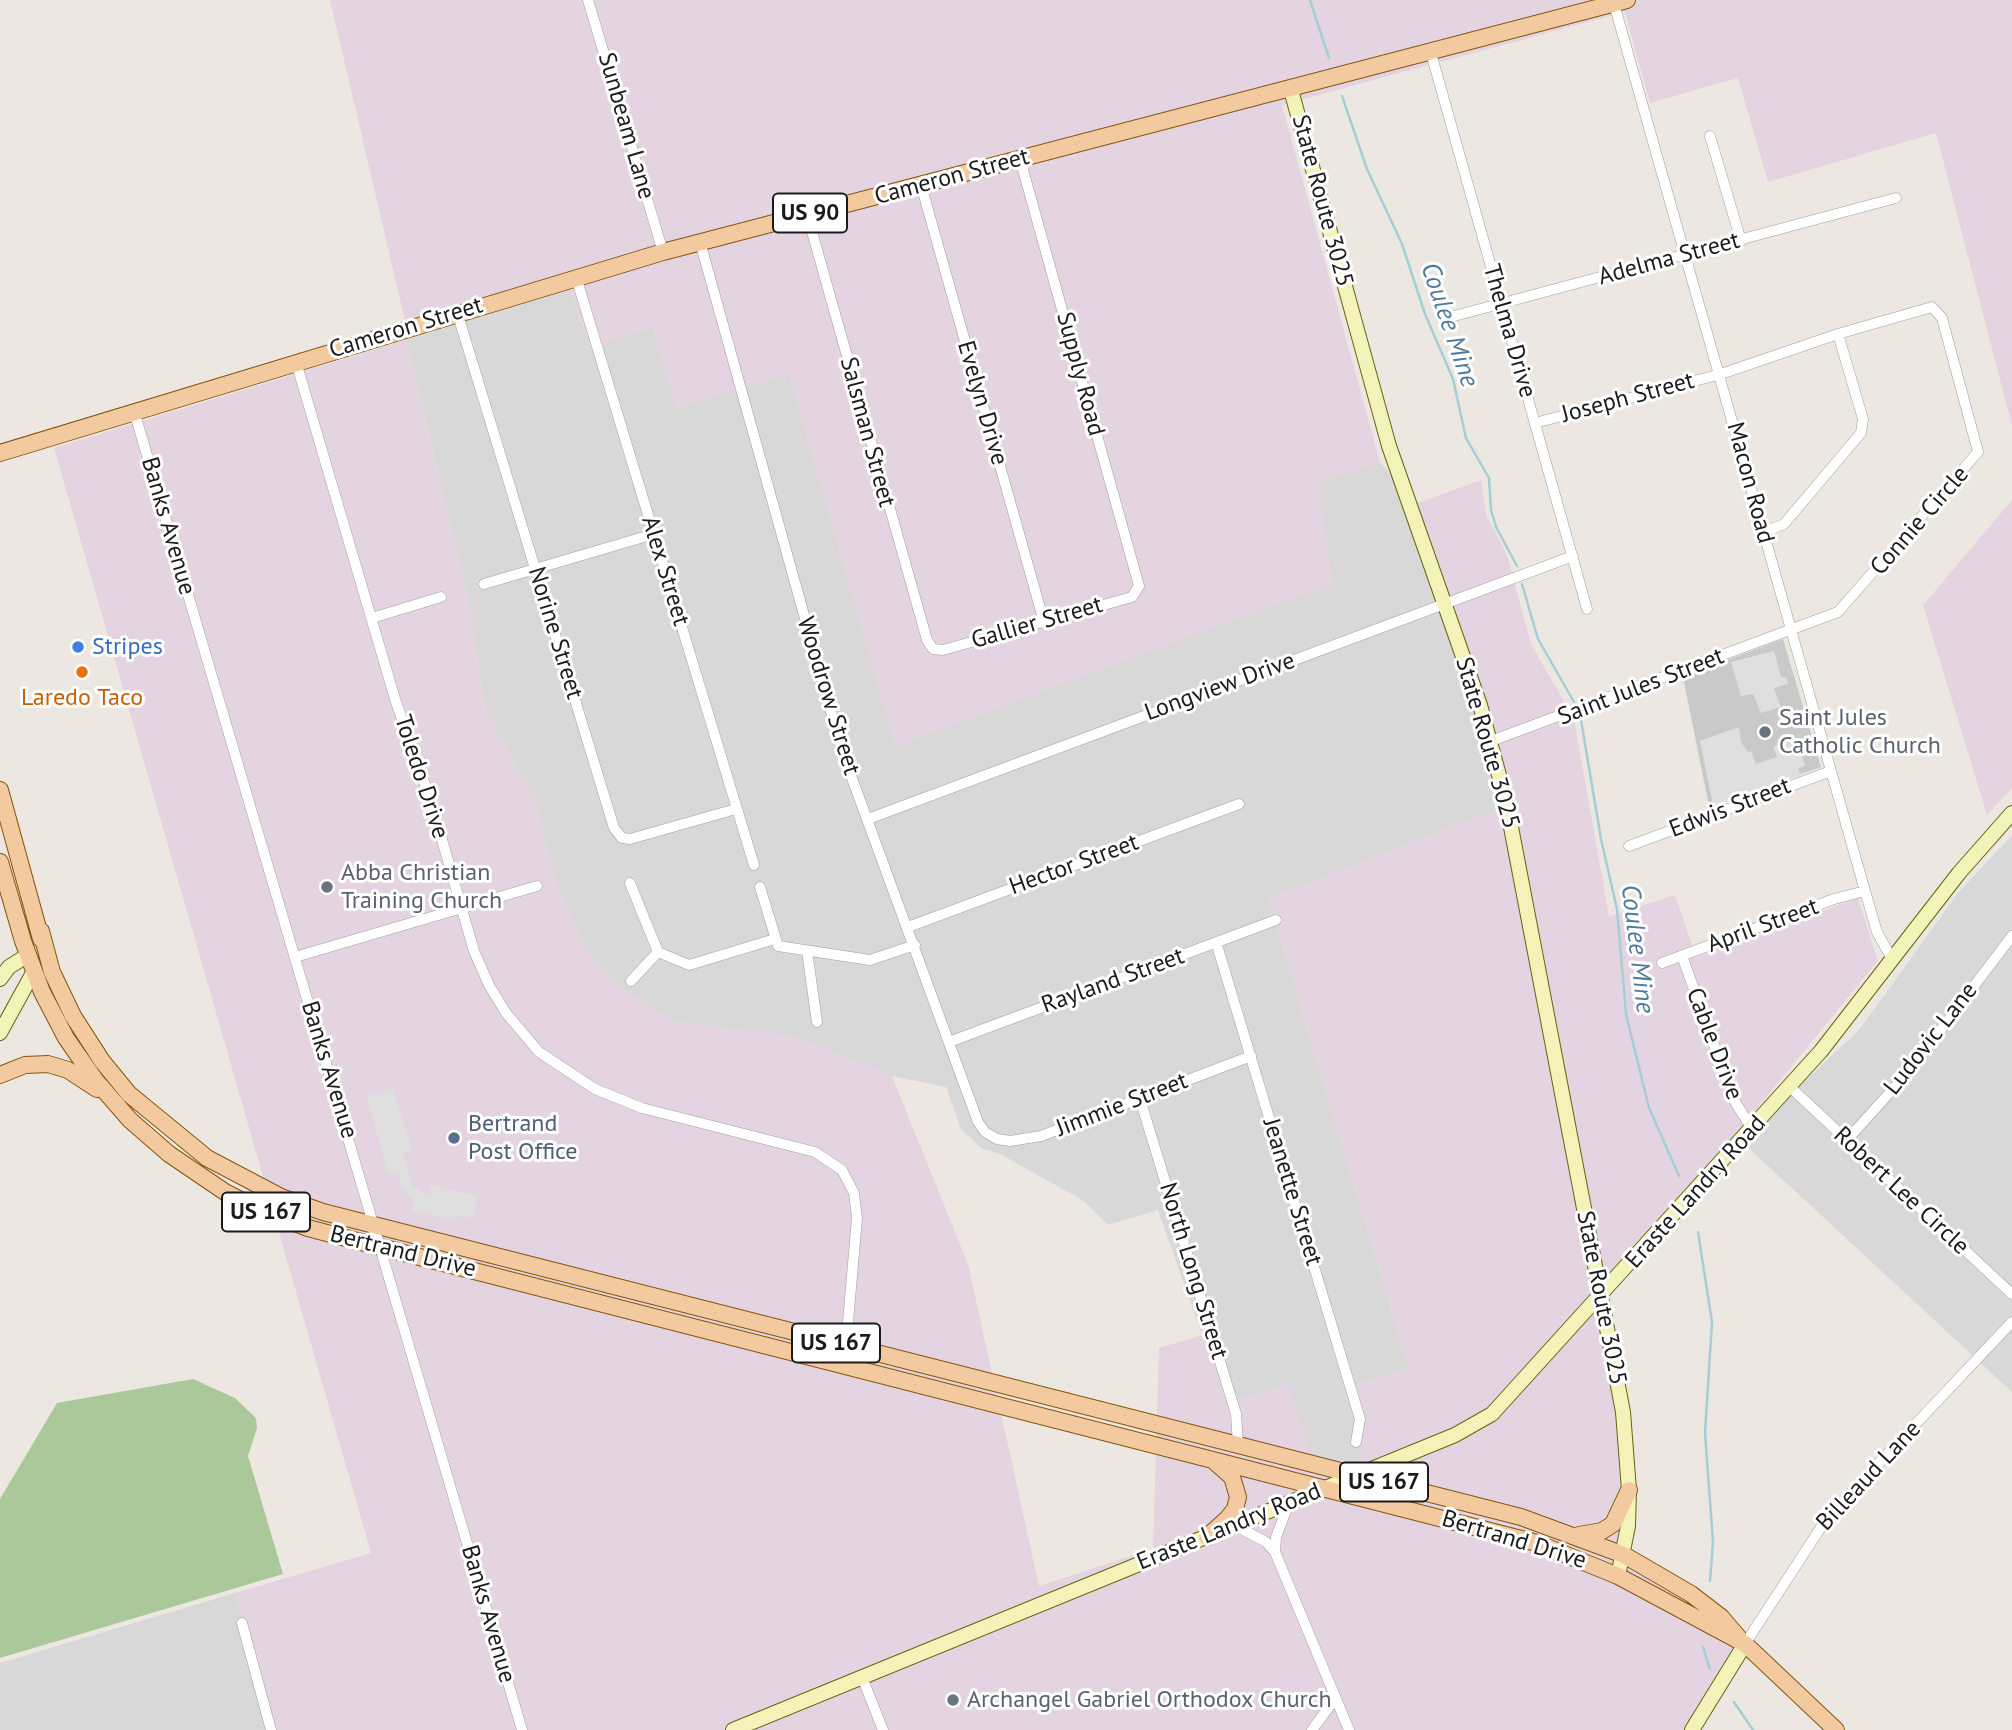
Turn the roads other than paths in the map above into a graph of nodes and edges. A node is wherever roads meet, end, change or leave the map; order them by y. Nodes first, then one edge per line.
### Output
1 (588, 0) edge
2 (1620, 2) edge
3 (1431, 53) junction
4 (1291, 90) junction
5 (1710, 136) dead end
6 (1020, 159) junction
7 (921, 185) junction
8 (1896, 198) dead end
9 (807, 214) junction
10 (1741, 241) junction
11 (700, 243) junction
12 (663, 252) junction
13 (1686, 255) junction
14 (576, 276) junction
15 (1501, 303) junction
16 (457, 312) junction
17 (1443, 319) dead end
18 (1838, 334) junction
19 (296, 362) junction
20 (1721, 374) junction
21 (134, 411) junction
22 (1535, 423) junction
23 (0, 453) edge
24 (1764, 532) junction
25 (654, 534) junction
26 (1573, 556) junction
27 (535, 568) junction
28 (484, 584) dead end
29 (1138, 589) joint
30 (441, 597) dead end
31 (1443, 603) junction
32 (1587, 609) dead end
33 (372, 618) junction
34 (1044, 622) junction
35 (1791, 630) junction
36 (933, 649) joint
37 (1491, 741) junction
38 (1831, 771) junction
39 (0, 790) edge
40 (1239, 804) dead end
41 (736, 809) junction
42 (2012, 813) edge
43 (868, 819) junction
44 (1629, 846) dead end
45 (0, 862) edge
46 (754, 865) dead end
47 (630, 883) dead end
48 (537, 886) dead end
49 (760, 887) dead end
50 (1865, 891) junction
51 (461, 909) junction
52 (1276, 920) dead end
53 (908, 927) junction
54 (2012, 936) edge
55 (775, 939) junction
56 (1216, 942) junction
57 (915, 945) junction
58 (807, 951) junction
59 (658, 952) junction
60 (1682, 956) junction
61 (295, 957) junction
62 (37, 958) junction
63 (1892, 960) junction
64 (1662, 963) dead end
65 (0, 979) edge
66 (631, 981) dead end
67 (817, 1022) dead end
68 (0, 1033) edge
69 (949, 1042) junction
70 (1251, 1056) junction
71 (0, 1076) edge
72 (1790, 1087) junction
73 (111, 1098) junction
74 (1139, 1099) junction
75 (1752, 1129) junction
76 (991, 1137) joint
77 (1847, 1139) junction
78 (375, 1225) junction
79 (381, 1247) junction
80 (2012, 1294) edge
81 (1602, 1297) junction
82 (2012, 1321) edge
83 (846, 1345) junction
84 (993, 1383) junction
85 (985, 1401) junction
86 (1356, 1442) dead end
87 (1238, 1444) junction
88 (1212, 1460) junction
89 (1357, 1474) junction
90 (1326, 1487) junction
91 (1629, 1490) junction
92 (1289, 1503) junction
93 (1234, 1525) junction
94 (1576, 1535) junction
95 (1207, 1536) junction
96 (1275, 1552) junction
97 (1623, 1555) junction
98 (1618, 1576) junction
99 (242, 1623) dead end
100 (1745, 1644) junction
101 (862, 1677) junction
102 (1334, 1700) junction
103 (271, 1730) edge
104 (522, 1730) edge
105 (733, 1730) edge
106 (883, 1730) edge
107 (1312, 1730) edge
108 (1349, 1730) edge
109 (1692, 1730) edge
110 (1836, 1730) edge

1 - 12 street, Sunbeam Lane
2 - 3 main road, Cameron Street / US 90
2 - 13 street, Macon Road
3 - 4 main road, Cameron Street / US 90
3 - 15 street, Thelma Drive
4 - 6 main road, Cameron Street / US 90
4 - 31 street, State Route 3025
5 - 10 street
6 - 7 main road, Cameron Street / US 90
6 - 29 street, Supply Road
7 - 9 main road, Cameron Street / US 90
7 - 34 street, Evelyn Drive
8 - 10 street, Adelma Street
9 - 11 main road, Cameron Street / US 90
9 - 36 street, Salsman Street
10 - 13 street, Adelma Street
11 - 12 main road, Cameron Street / US 90
11 - 43 street, Woodrow Street
12 - 14 main road, Cameron Street / US 90
13 - 15 street, Adelma Street
13 - 20 street, Macon Road
14 - 16 main road, Cameron Street / US 90
14 - 25 street, Alex Street
15 - 17 street, Adelma Street
15 - 22 street, Thelma Drive
16 - 19 main road, Cameron Street / US 90
16 - 27 street, Norine Street
18 - 20 street, Connie Circle
18 - 24 street
18 - 35 street, Connie Circle
19 - 21 main road, Cameron Street / US 90
19 - 33 street, Toledo Drive
20 - 22 street, Joseph Street
20 - 24 street, Macon Road
21 - 23 main road, Cameron Street / US 90
21 - 61 street, Banks Avenue
22 - 26 street, Thelma Drive
24 - 35 street, Macon Road
25 - 27 street
25 - 41 street, Alex Street
26 - 31 street, Longview Drive
26 - 32 street, Thelma Drive
27 - 28 street
27 - 41 street, Norine Street
29 - 34 street, Gallier Street
30 - 33 street
31 - 37 street, State Route 3025
31 - 43 street, Longview Drive
33 - 51 street, Toledo Drive
34 - 36 street, Gallier Street
35 - 37 street, Saint Jules Street
35 - 38 street, Macon Road
37 - 81 street, State Route 3025
38 - 44 street, Edwis Street
38 - 50 street, Macon Road
39 - 62 main road
40 - 53 street, Hector Street
41 - 46 street, Alex Street
42 - 63 street, Eraste Landry Road
43 - 53 street, Woodrow Street
45 - 62 main road, Bertrand Drive / US 167
47 - 59 street
48 - 51 street
49 - 55 street
50 - 60 street, April Street
50 - 63 street, Macon Road
51 - 61 street
51 - 83 street, Toledo Drive
52 - 56 street, Rayland Street
53 - 57 street, Woodrow Street
54 - 77 street, Ludovic Lane
55 - 58 street
55 - 59 street
56 - 69 street, Rayland Street
56 - 70 street, Jeanette Street
57 - 58 street
57 - 69 street, Woodrow Street
58 - 67 street
59 - 66 street
60 - 64 street, April Street
60 - 75 street, Cable Drive
61 - 78 street, Banks Avenue
62 - 65 street
62 - 68 street
62 - 73 main road, Bertrand Drive / US 167
62 - 78 main road, Bertrand Drive / US 167
63 - 72 street, Eraste Landry Road
69 - 76 street, Woodrow Street
70 - 74 street, Jimmie Street
70 - 86 street, Jeanette Street
71 - 73 main road
72 - 75 street, Eraste Landry Road
72 - 77 street, Robert Lee Circle
73 - 79 main road, Bertrand Drive / US 167
74 - 76 street, Jimmie Street
74 - 87 street, North Long Street
75 - 81 street, Eraste Landry Road
77 - 80 street, Robert Lee Circle
78 - 79 street, Banks Avenue
78 - 83 main road, Bertrand Drive / US 167
79 - 85 main road, Bertrand Drive / US 167
79 - 104 street, Banks Avenue
81 - 89 street, Eraste Landry Road
81 - 91 street, State Route 3025
82 - 100 street, Billeaud Lane
83 - 84 main road, Bertrand Drive / US 167
84 - 85 street
84 - 87 main road, Bertrand Drive / US 167
85 - 88 main road, Bertrand Drive / US 167
87 - 89 main road, Bertrand Drive / US 167
88 - 90 main road, Bertrand Drive / US 167
88 - 95 main road
89 - 90 street, Eraste Landry Road
89 - 94 main road, Bertrand Drive / US 167
90 - 92 street, Eraste Landry Road
90 - 98 main road, Bertrand Drive / US 167
91 - 94 main road
91 - 97 street, State Route 3025
92 - 93 street, Eraste Landry Road
92 - 96 street
93 - 95 street, Eraste Landry Road
93 - 96 street
94 - 97 main road, Bertrand Drive / US 167
95 - 101 street, Eraste Landry Road
96 - 102 street
97 - 98 street, State Route 3025
97 - 100 main road, Bertrand Drive / US 167
98 - 100 main road, Bertrand Drive / US 167
99 - 103 street
100 - 109 street
100 - 110 main road, Bertrand Drive / US 167
101 - 105 street, Eraste Landry Road
101 - 106 street
102 - 107 street
102 - 108 street

